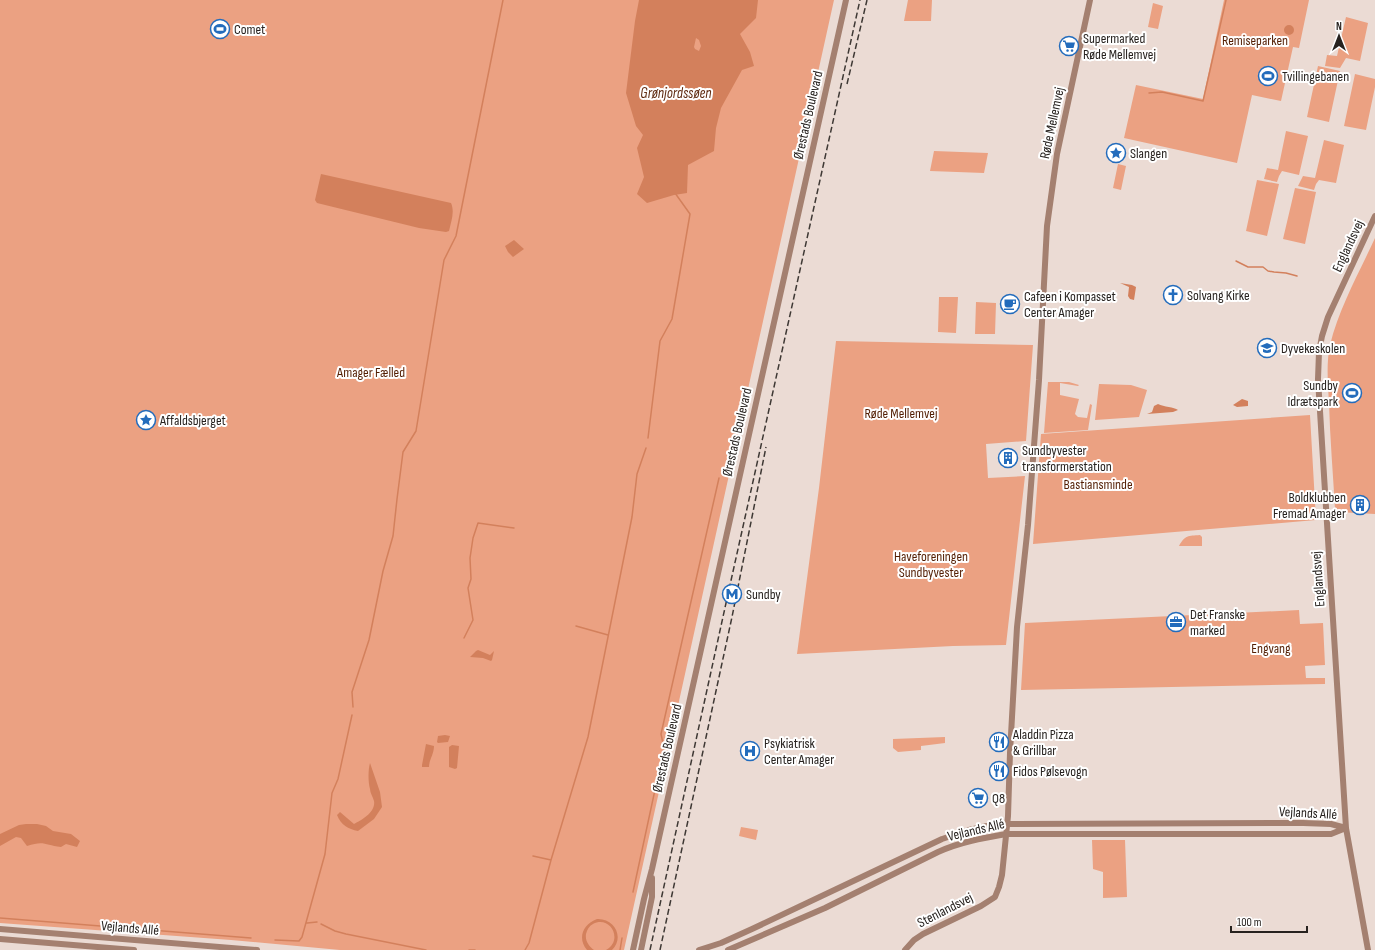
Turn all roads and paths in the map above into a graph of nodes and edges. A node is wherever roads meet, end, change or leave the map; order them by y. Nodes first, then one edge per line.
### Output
1 (846, 0) edge
2 (1090, 0) edge
3 (1375, 216) edge
4 (1008, 824) junction
5 (1346, 828) junction
6 (1006, 834) junction
7 (652, 868) junction
8 (995, 896) joint
9 (0, 929) edge
10 (0, 939) edge
11 (906, 949) edge
12 (134, 950) edge
13 (257, 950) edge
14 (633, 950) edge
15 (641, 950) edge
16 (699, 950) edge
17 (728, 950) edge
18 (1368, 950) edge

1 - 7 street, Ørestads Boulevard
2 - 4 street, Røde Mellemvej
3 - 5 street, Englandsvej
4 - 5 street, Vejlands Allé
4 - 6 street, Røde Mellemvej
4 - 16 street, Vejlands Allé
5 - 6 street, Vejlands Allé
5 - 18 street, Englandsvej
6 - 8 street, Røde Mellemvej
6 - 17 street, Vejlands Allé
7 - 14 street, Ørestads Boulevard
7 - 15 street, Ørestads Boulevard
8 - 11 street, Stenlandsvej
9 - 13 street, Vejlands Allé
10 - 12 street, Vejlands Allé

